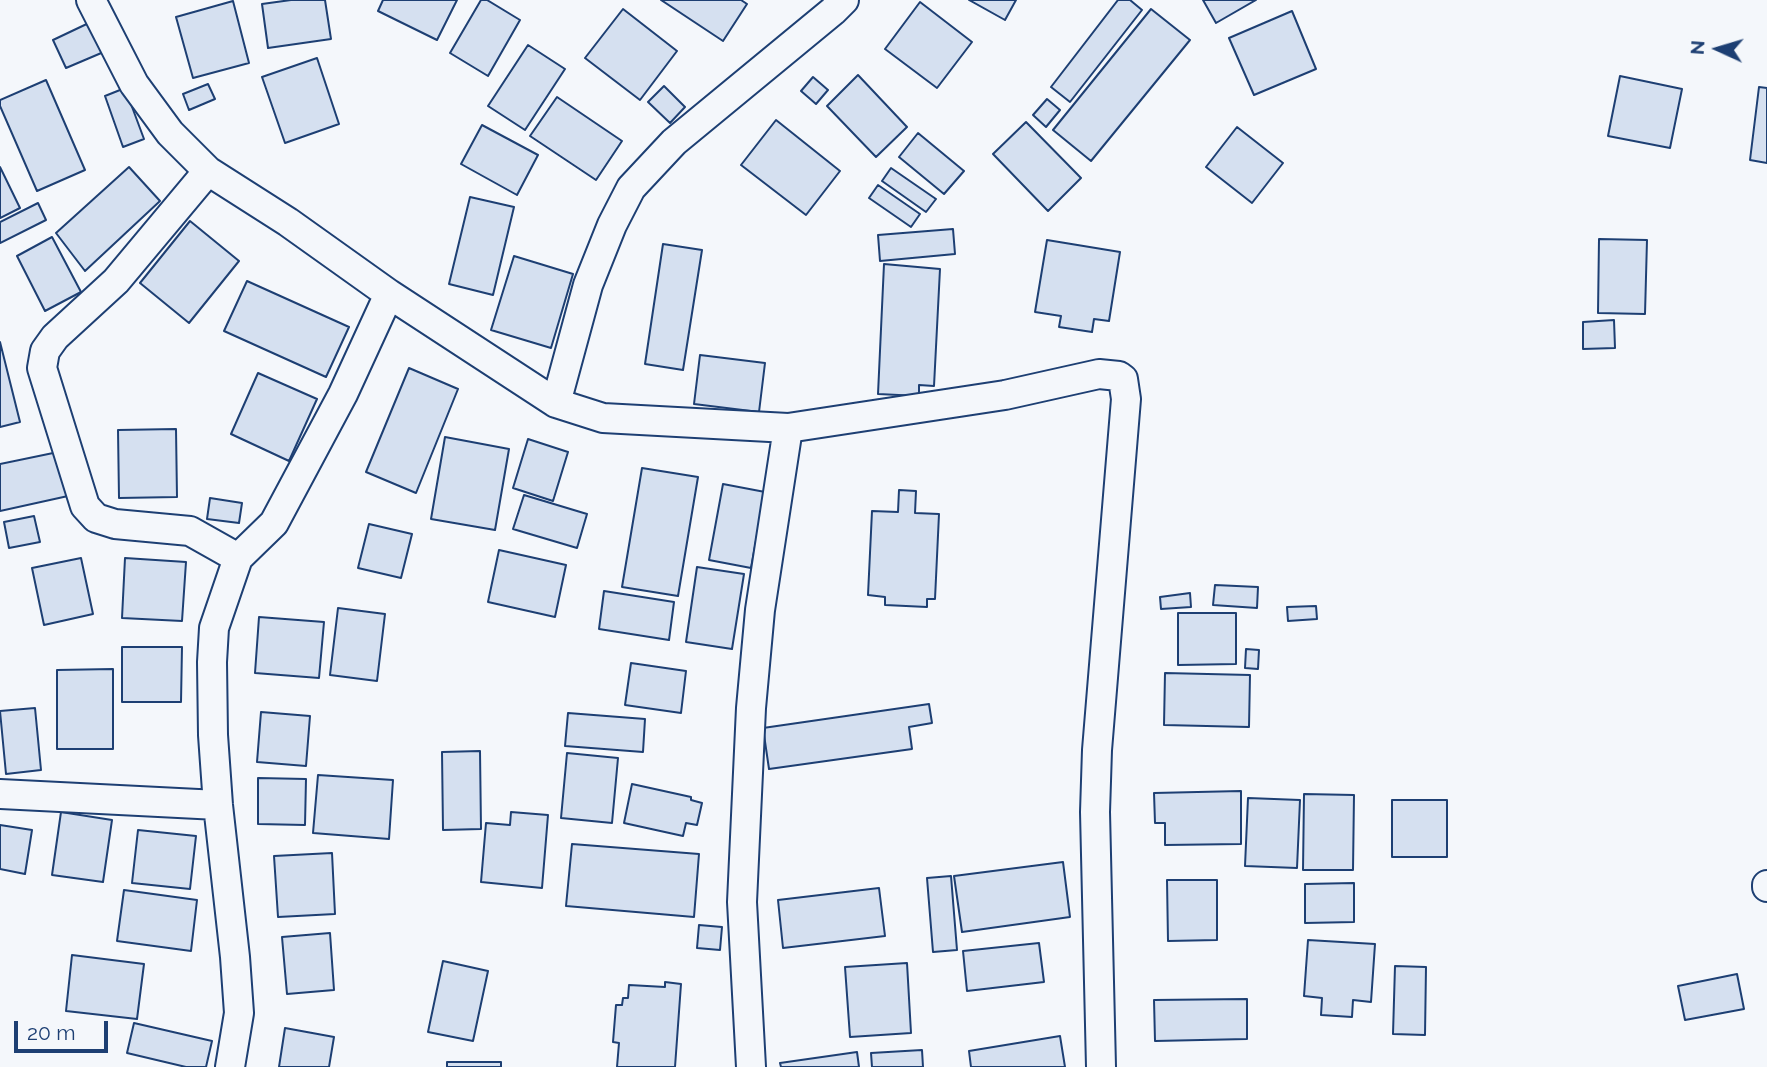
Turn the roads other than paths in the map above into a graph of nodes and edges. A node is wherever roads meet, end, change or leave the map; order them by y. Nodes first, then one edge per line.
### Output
1 (90, 0) edge
2 (844, 0) edge
3 (208, 172) junction
4 (389, 294) junction
5 (556, 402) junction
6 (788, 428) junction
7 (238, 558) junction
8 (0, 794) edge
9 (218, 805) junction
10 (230, 1067) edge
11 (751, 1067) edge
12 (1101, 1067) edge

1 - 3 street
2 - 5 street
3 - 4 street
3 - 7 street
4 - 5 street
4 - 7 street
5 - 6 street
6 - 11 street
6 - 12 street
7 - 9 street
8 - 9 street
9 - 10 street

